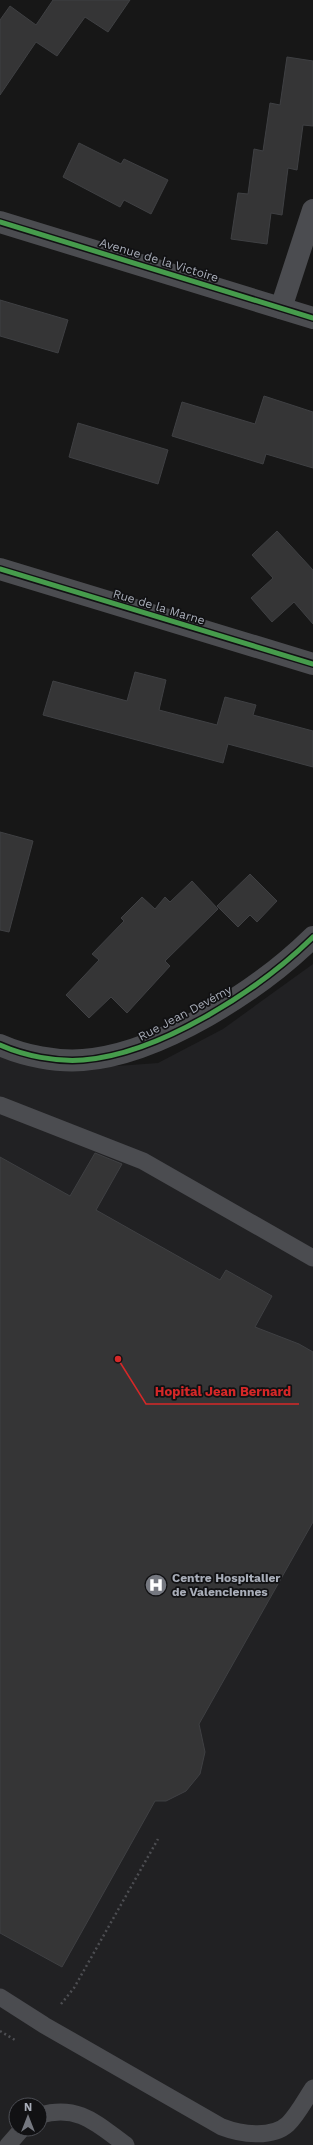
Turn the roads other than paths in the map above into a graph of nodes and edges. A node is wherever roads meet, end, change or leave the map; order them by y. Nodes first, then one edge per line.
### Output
1 (313, 210) edge
2 (0, 222) edge
3 (281, 308) junction
4 (313, 318) edge
5 (0, 569) edge
6 (313, 664) edge
7 (313, 937) edge
8 (0, 1046) edge
9 (0, 1105) edge
10 (313, 1258) edge
11 (3, 2004) edge
12 (313, 2088) edge
13 (48, 2114) edge
14 (15, 2137) edge
15 (8, 2145) edge
16 (126, 2145) edge

1 - 3 street
2 - 3 street, Avenue de la Victoire
3 - 4 street, Avenue de la Victoire
5 - 6 street, Rue de la Marne
7 - 8 street, Rue Jean Devémy
9 - 10 lane
11 - 12 lane
13 - 16 lane
14 - 15 lane

